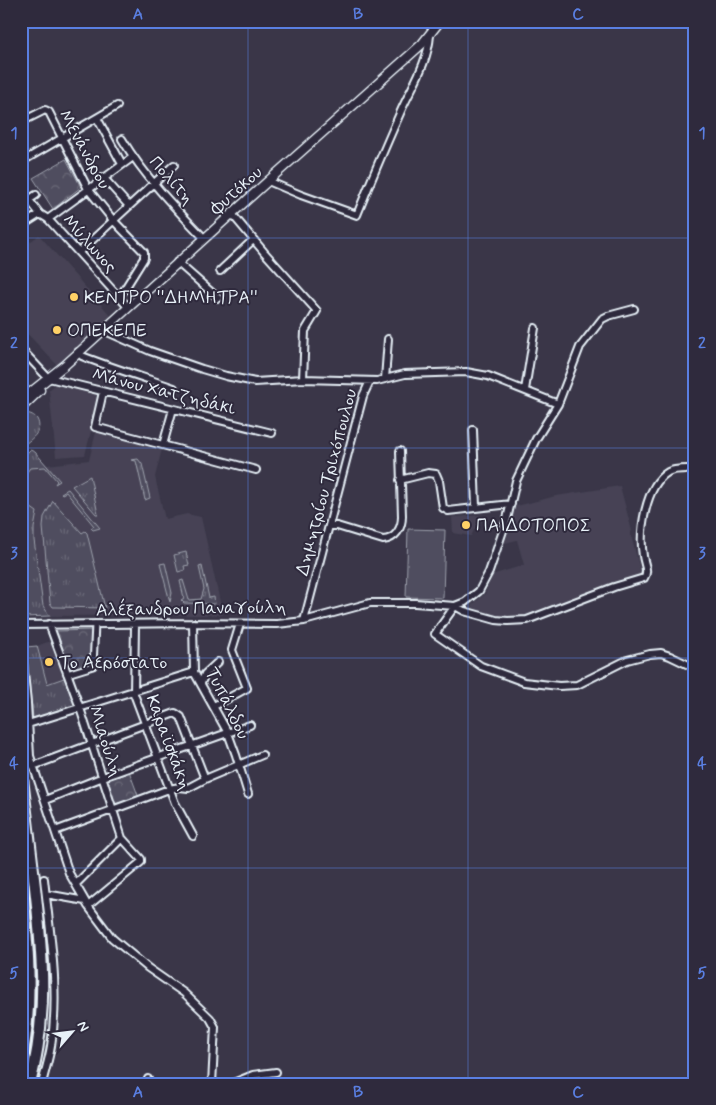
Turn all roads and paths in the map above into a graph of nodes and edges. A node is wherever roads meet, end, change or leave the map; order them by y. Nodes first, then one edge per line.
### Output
1 (440, 21) edge
2 (430, 35) junction
3 (117, 106) dead end
4 (97, 118) junction
5 (21, 122) edge
6 (62, 138) junction
7 (122, 139) dead end
8 (133, 157) junction
9 (21, 162) edge
10 (122, 164) junction
11 (174, 165) dead end
12 (103, 177) junction
13 (268, 181) junction
14 (153, 184) junction
15 (88, 189) junction
16 (36, 196) dead end
17 (29, 200) junction
18 (21, 205) edge
19 (129, 206) junction
20 (40, 214) junction
21 (232, 214) junction
22 (48, 219) junction
23 (112, 220) junction
24 (21, 226) edge
25 (204, 238) junction
26 (253, 240) junction
27 (79, 252) junction
28 (177, 262) junction
29 (220, 271) dead end
30 (119, 298) junction
31 (218, 298) dead end
32 (128, 307) junction
33 (634, 309) dead end
34 (535, 328) dead end
35 (103, 330) junction
36 (388, 339) dead end
37 (22, 351) edge
38 (78, 352) junction
39 (49, 378) junction
40 (303, 379) junction
41 (385, 379) junction
42 (370, 381) junction
43 (174, 388) dead end
44 (525, 390) junction
45 (103, 392) junction
46 (21, 400) edge
47 (558, 404) junction
48 (21, 408) edge
49 (173, 409) junction
50 (473, 430) dead end
51 (272, 433) dead end
52 (163, 445) junction
53 (400, 451) dead end
54 (695, 469) edge
55 (256, 470) dead end
56 (400, 480) junction
57 (511, 504) junction
58 (476, 507) junction
59 (329, 526) junction
60 (455, 606) junction
61 (304, 621) junction
62 (193, 623) junction
63 (49, 624) junction
64 (95, 624) junction
65 (135, 624) junction
66 (240, 624) junction
67 (21, 625) edge
68 (21, 643) edge
69 (218, 662) dead end
70 (695, 668) edge
71 (194, 672) junction
72 (67, 674) junction
73 (201, 683) junction
74 (134, 691) junction
75 (214, 706) junction
76 (80, 708) junction
77 (28, 724) junction
78 (145, 725) junction
79 (250, 725) dead end
80 (228, 733) junction
81 (91, 745) junction
82 (193, 746) junction
83 (262, 755) dead end
84 (158, 757) junction
85 (240, 764) junction
86 (33, 766) junction
87 (21, 770) edge
88 (103, 777) junction
89 (205, 779) junction
90 (169, 788) junction
91 (248, 794) dead end
92 (45, 800) junction
93 (113, 810) junction
94 (55, 831) junction
95 (193, 836) dead end
96 (122, 838) junction
97 (21, 879) edge
98 (44, 879) dead end
99 (76, 884) junction
100 (46, 894) junction
101 (86, 903) junction
102 (21, 1063) edge
103 (276, 1072) dead end
104 (214, 1083) edge
105 (30, 1084) edge
106 (42, 1084) edge
107 (231, 1084) edge

1 - 2 street, Φυτόκου
2 - 13 street, Φυτόκου
2 - 13 street
3 - 4 street
4 - 6 street
4 - 10 street, Πολίτη
5 - 6 street, Μενάνδρου
6 - 9 street
6 - 15 street, Μενάνδρου
7 - 8 street, Πολίτη
8 - 10 street
8 - 14 street, Πολίτη
10 - 12 street
11 - 14 street
12 - 15 street
12 - 19 street
13 - 21 street, Φυτόκου
14 - 19 street
14 - 25 street, Πολίτη
15 - 22 street
15 - 23 street, Μενάνδρου
16 - 17 street
17 - 18 street
17 - 20 street, Μύλωνος
19 - 23 street
20 - 22 street, Μύλωνος
20 - 24 street
21 - 25 street, Φυτόκου
21 - 26 street
22 - 27 street, Μύλωνος
23 - 27 street
23 - 30 street, Μενάνδρου
25 - 28 street, Φυτόκου
26 - 29 street
26 - 40 street
27 - 30 street, Μύλωνος
28 - 31 street
28 - 32 street, Φυτόκου
30 - 32 street, Μύλωνος
32 - 35 street, Φυτόκου
33 - 47 street
34 - 44 street
35 - 38 street, Φυτόκου
35 - 40 street
36 - 41 street
37 - 39 street
38 - 39 street, Φυτόκου
38 - 43 street
39 - 45 street, Μάνου Χατζηδάκι
39 - 46 street, Φυτόκου
39 - 48 street, Φυτόκου
40 - 42 street
41 - 42 street
41 - 44 street
42 - 59 street, Δημητρίου Τριχόπουλου
44 - 47 street
45 - 49 street, Μάνου Χατζηδάκι
45 - 52 street
47 - 57 street
49 - 51 street, Μάνου Χατζηδάκι
49 - 52 street
50 - 58 street
52 - 55 street
53 - 56 street
54 - 60 street, Αλέξανδρου Παναγούλη
56 - 58 street
56 - 59 street
57 - 58 street
57 - 60 street
59 - 61 street, Δημητρίου Τριχόπουλου
60 - 61 street, Αλέξανδρου Παναγούλη
60 - 70 street
61 - 66 street, Αλέξανδρου Παναγούλη
62 - 65 street, Αλέξανδρου Παναγούλη
62 - 66 street, Αλέξανδρου Παναγούλη
62 - 71 street, Τυπάλδου
63 - 64 street, Αλέξανδρου Παναγούλη
63 - 67 street, Αλέξανδρου Παναγούλη
63 - 72 street, Μιαούλη
64 - 65 street, Αλέξανδρου Παναγούλη
64 - 72 street
65 - 74 street, Καραϊσκάκη
66 - 75 street
68 - 77 street
69 - 73 street
71 - 73 street, Τυπάλδου
71 - 74 street
72 - 76 street, Μιαούλη
73 - 75 street, Τυπάλδου
74 - 76 street
74 - 78 street, Καραϊσκάκη
75 - 80 street, Τυπάλδου
76 - 77 street
76 - 81 street, Μιαούλη
77 - 86 street
78 - 81 street
78 - 82 street
78 - 84 street, Καραϊσκάκη
79 - 80 street
80 - 82 street
80 - 85 street, Τυπάλδου
81 - 86 street
81 - 88 street, Μιαούλη
82 - 84 street
82 - 89 street
83 - 85 street
84 - 88 street
84 - 90 street, Καραϊσκάκη
85 - 89 street
85 - 91 street, Τυπάλδου
86 - 92 street
87 - 105 main road
88 - 92 street
88 - 93 street, Μιαούλη
89 - 90 street
90 - 93 street
90 - 95 street, Καραϊσκάκη
92 - 94 street
93 - 94 street
93 - 96 street, Μιαούλη
94 - 99 street
96 - 99 street
96 - 101 street, Μιαούλη
97 - 102 main road
98 - 100 street
99 - 101 street
100 - 101 street
100 - 106 street
101 - 104 street
103 - 107 street

